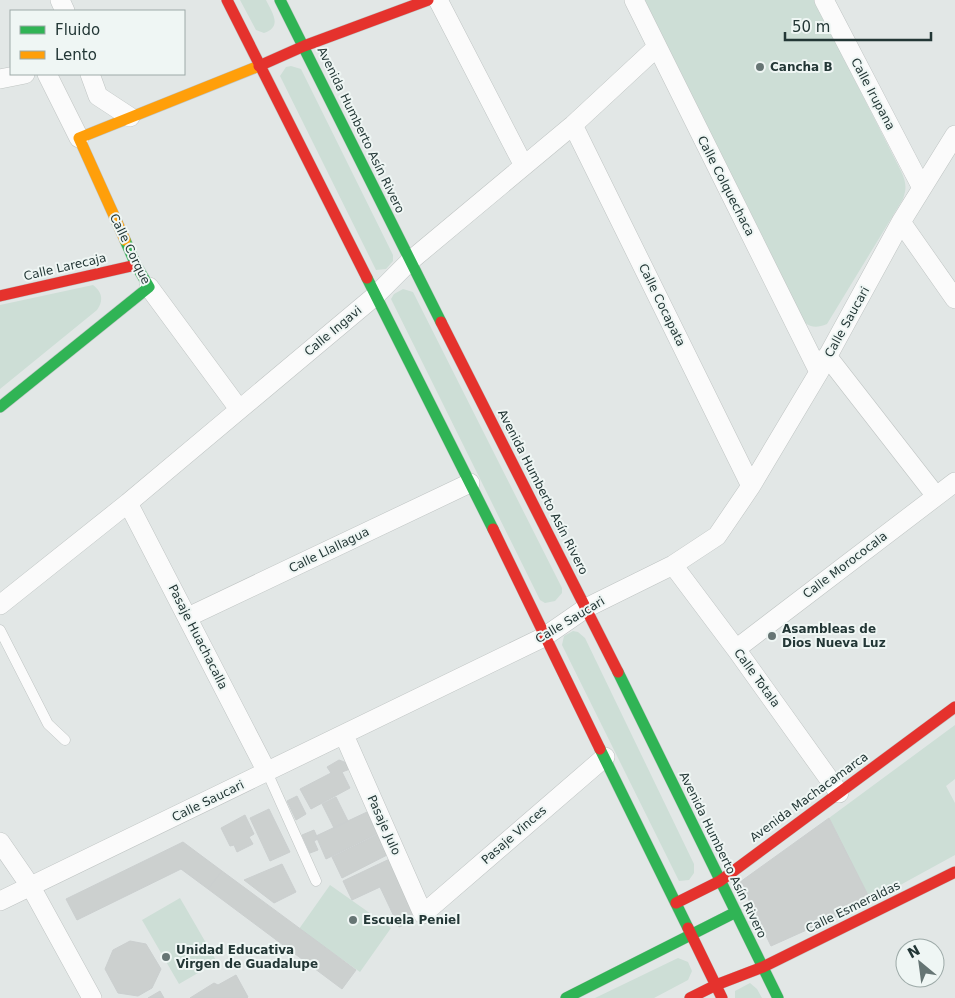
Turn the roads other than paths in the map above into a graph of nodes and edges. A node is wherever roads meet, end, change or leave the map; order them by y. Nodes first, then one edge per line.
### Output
1 (227, 0) edge
2 (280, 0) edge
3 (428, 0) edge
4 (438, 0) edge
5 (634, 0) edge
6 (824, 0) edge
7 (304, 46) junction
8 (657, 47) junction
9 (259, 66) junction
10 (21, 75) edge
11 (48, 75) edge
12 (90, 75) edge
13 (0, 80) edge
14 (130, 117) junction
15 (573, 125) junction
16 (955, 135) edge
17 (79, 138) junction
18 (524, 166) junction
19 (922, 188) junction
20 (902, 222) junction
21 (410, 261) junction
22 (136, 265) junction
23 (149, 287) junction
24 (0, 296) edge
25 (375, 296) junction
26 (955, 299) edge
27 (823, 364) junction
28 (0, 407) edge
29 (239, 409) junction
30 (955, 482) edge
31 (470, 483) junction
32 (751, 486) junction
33 (936, 496) junction
34 (128, 503) junction
35 (672, 565) junction
36 (0, 605) edge
37 (586, 608) junction
38 (188, 617) junction
39 (0, 630) edge
40 (544, 637) junction
41 (736, 649) junction
42 (955, 707) edge
43 (344, 735) junction
44 (65, 740) dead end
45 (605, 757) junction
46 (268, 772) junction
47 (839, 793) junction
48 (0, 842) edge
49 (955, 872) edge
50 (316, 881) dead end
51 (720, 881) junction
52 (31, 887) junction
53 (0, 901) edge
54 (676, 903) junction
55 (736, 912) junction
56 (423, 914) joint
57 (692, 936) junction
58 (763, 967) junction
59 (716, 985) junction
60 (92, 998) edge
61 (566, 998) edge
62 (690, 998) edge
63 (722, 998) edge
64 (778, 998) edge

1 - 9 street
2 - 7 street, Avenida Humberto Asín Rivero
3 - 7 street
4 - 18 street
5 - 8 street, Calle Colquechaca
6 - 19 street, Calle Irupana
7 - 9 street
7 - 21 street, Avenida Humberto Asín Rivero
8 - 15 street, Calle Ingavi
8 - 27 street, Calle Colquechaca
9 - 14 street
9 - 25 street
10 - 13 street
11 - 17 street, Calle Corque
12 - 14 street
14 - 17 street
15 - 18 street, Calle Ingavi
15 - 32 street, Calle Cocapata
16 - 19 street, Calle Saucari
17 - 22 street, Calle Corque
18 - 21 street, Calle Ingavi
19 - 20 street, Calle Saucari
20 - 26 street
20 - 27 street, Calle Saucari
21 - 25 street, Calle Ingavi
21 - 37 street, Avenida Humberto Asín Rivero
22 - 23 street, Calle Corque
22 - 24 street, Calle Larecaja
23 - 28 street
23 - 29 street, Calle Corque
25 - 29 street, Calle Ingavi
25 - 31 street
27 - 32 street, Calle Saucari
27 - 33 street, Calle Colquechaca
29 - 34 street, Calle Ingavi
30 - 33 street, Calle Morococala
31 - 38 street, Calle Llallagua
31 - 40 street
32 - 35 street, Calle Saucari
33 - 41 street, Calle Morococala
34 - 36 street, Calle Ingavi
34 - 38 street, Pasaje Huachacalla
35 - 37 street, Calle Saucari
35 - 41 street, Calle Totala
37 - 40 street, Calle Saucari
37 - 51 street, Avenida Humberto Asín Rivero
38 - 46 street, Pasaje Huachacalla
39 - 44 lane
40 - 43 street, Calle Saucari
40 - 45 street
41 - 47 street, Calle Totala
42 - 47 street, Avenida Machacamarca
43 - 46 street, Calle Saucari
43 - 56 street, Pasaje Julo
45 - 54 street
45 - 56 street, Pasaje Vinces
46 - 50 lane
46 - 52 street, Calle Saucari
47 - 51 street, Avenida Machacamarca
48 - 52 street
49 - 58 street, Calle Esmeraldas
51 - 54 street, Avenida Machacamarca
51 - 55 street, Avenida Humberto Asín Rivero
52 - 53 street, Calle Saucari
52 - 60 street
54 - 57 street
55 - 57 street
55 - 58 street, Avenida Humberto Asín Rivero
57 - 59 street
57 - 61 street
58 - 59 street
58 - 64 street, Avenida Humberto Asín Rivero
59 - 62 street
59 - 63 street

